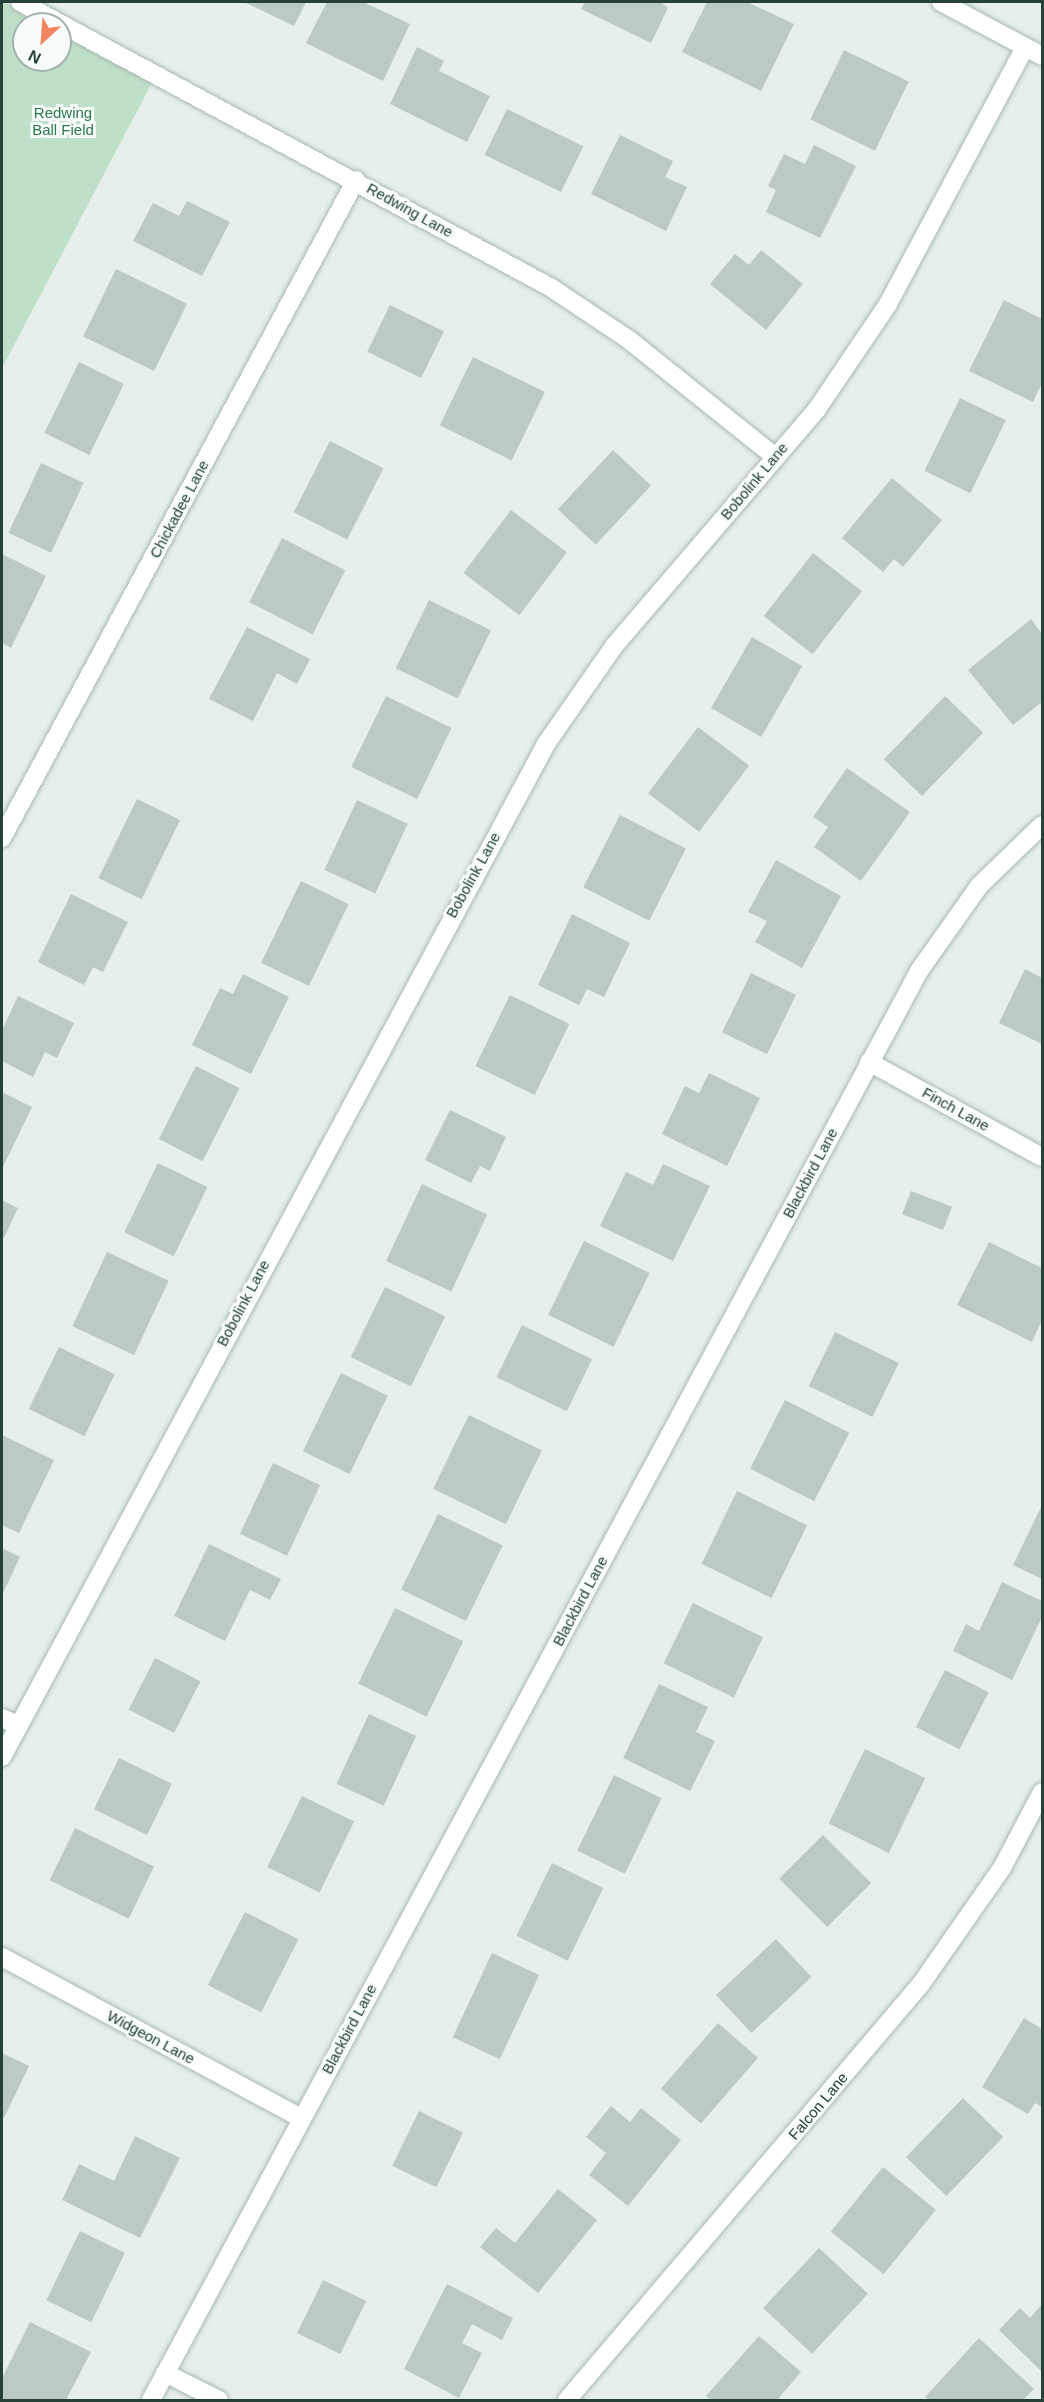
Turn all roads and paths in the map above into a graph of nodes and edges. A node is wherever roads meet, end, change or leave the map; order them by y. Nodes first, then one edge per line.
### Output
1 (20, 2) edge
2 (940, 2) edge
3 (1025, 47) junction
4 (1042, 56) edge
5 (356, 180) junction
6 (774, 456) junction
7 (1042, 825) edge
8 (2, 838) edge
9 (869, 1062) junction
10 (1042, 1157) edge
11 (2, 1718) edge
12 (18, 1725) junction
13 (2, 1757) edge
14 (1042, 1792) edge
15 (2, 1957) edge
16 (301, 2118) junction
17 (165, 2373) junction
18 (151, 2400) edge
19 (219, 2400) edge
20 (567, 2400) edge

1 - 5 street, Redwing Lane
2 - 3 street
3 - 4 street
3 - 6 street, Bobolink Lane
5 - 6 street, Redwing Lane
5 - 8 street, Chickadee Lane
6 - 12 street, Bobolink Lane
7 - 9 street, Blackbird Lane
9 - 10 street, Finch Lane
9 - 16 street, Blackbird Lane
11 - 12 street
12 - 13 street, Bobolink Lane
14 - 20 street, Falcon Lane
15 - 16 street, Widgeon Lane
16 - 17 street, Blackbird Lane
17 - 18 street, Blackbird Lane
17 - 19 street

